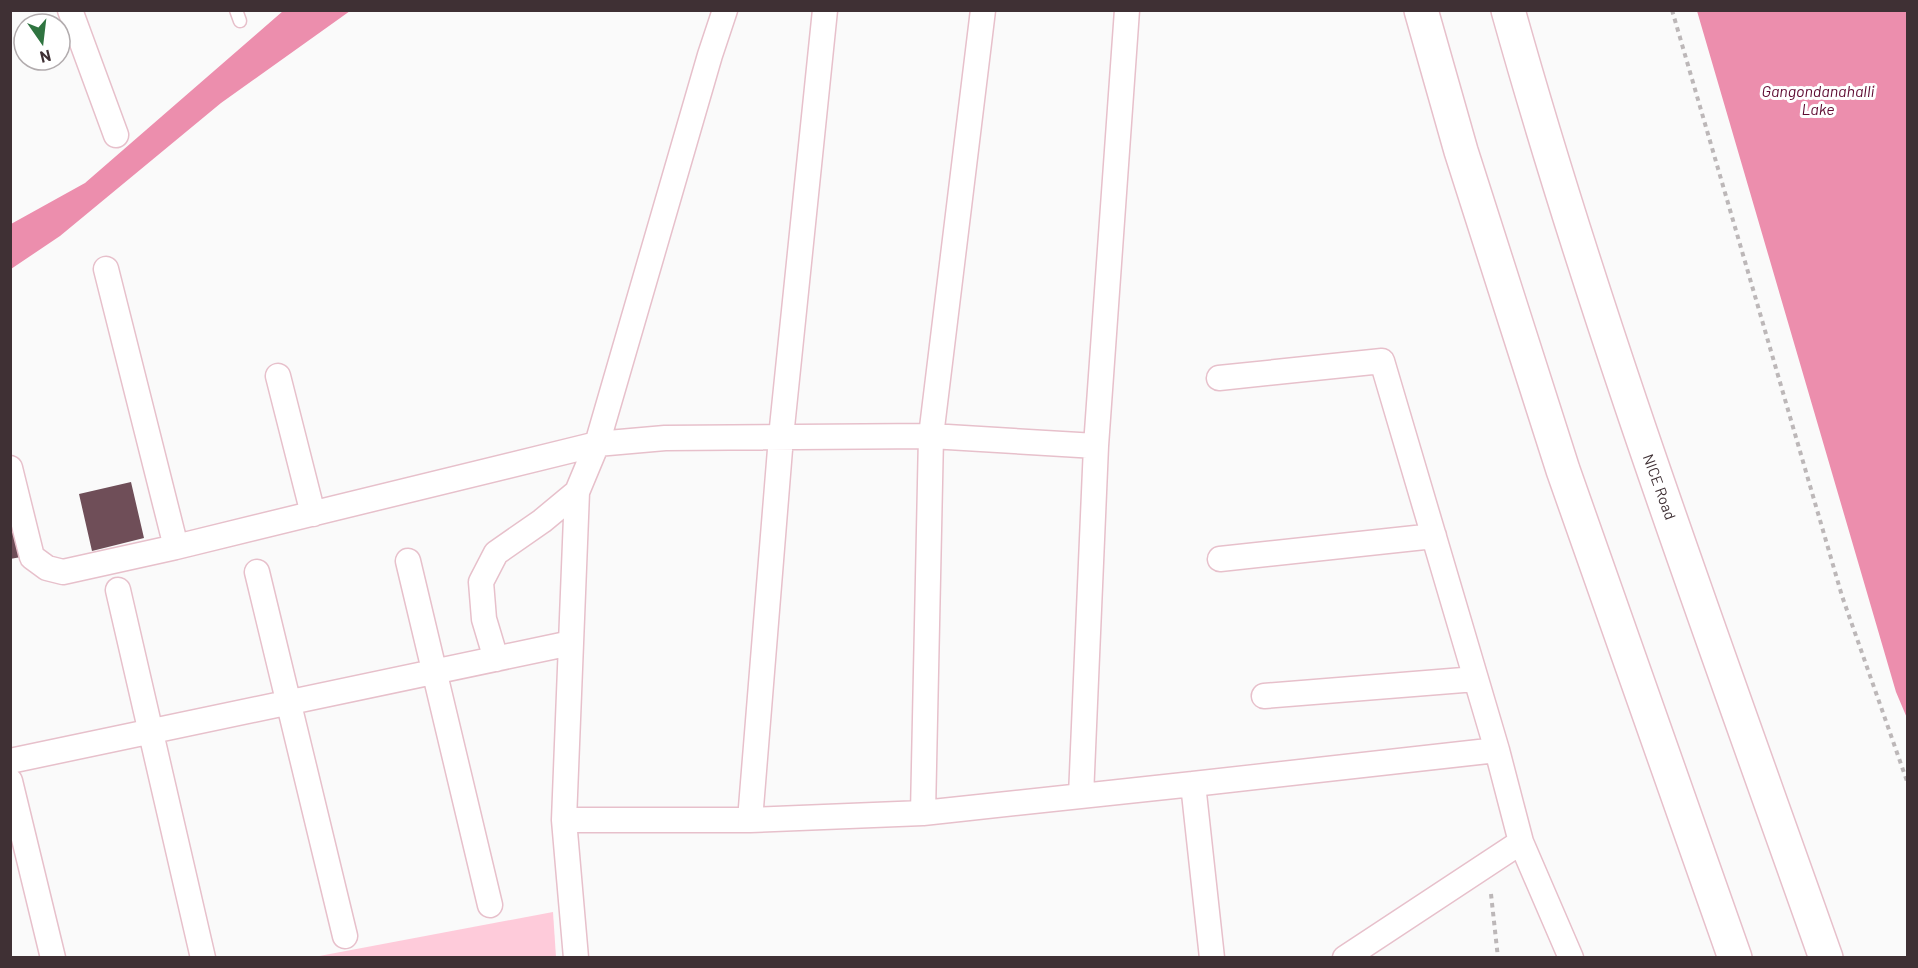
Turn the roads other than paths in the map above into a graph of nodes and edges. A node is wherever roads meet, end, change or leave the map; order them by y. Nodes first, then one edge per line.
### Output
1 (70, 10) edge
2 (725, 10) edge
3 (825, 10) edge
4 (983, 10) edge
5 (1127, 10) edge
6 (1421, 10) edge
7 (1508, 10) edge
8 (116, 135) dead end
9 (106, 269) dead end
10 (278, 376) dead end
11 (1219, 378) dead end
12 (931, 436) junction
13 (781, 437) junction
14 (597, 444) junction
15 (1096, 446) junction
16 (10, 468) edge
17 (577, 492) junction
18 (313, 514) junction
19 (1434, 536) junction
20 (176, 547) junction
21 (1221, 560) dead end
22 (408, 561) dead end
23 (256, 572) dead end
24 (118, 590) dead end
25 (571, 643) junction
26 (496, 659) junction
27 (434, 672) junction
28 (1476, 679) junction
29 (1264, 696) dead end
30 (289, 703) junction
31 (151, 732) junction
32 (1497, 750) junction
33 (10, 761) edge
34 (10, 781) edge
35 (1193, 784) junction
36 (1082, 796) junction
37 (923, 813) junction
38 (564, 820) junction
39 (750, 820) junction
40 (1521, 842) junction
41 (490, 905) dead end
42 (345, 936) dead end
43 (53, 957) edge
44 (203, 957) edge
45 (576, 957) edge
46 (1212, 957) edge
47 (1345, 957) edge
48 (1571, 957) edge
49 (1735, 957) edge
50 (1826, 957) edge

1 - 8 street
2 - 14 street
3 - 13 street
4 - 12 street
5 - 15 street
6 - 49 highway
7 - 50 highway, NICE Road
9 - 20 street
10 - 18 street
11 - 19 street
12 - 13 street
12 - 15 street
12 - 37 street
13 - 14 street
13 - 39 street
14 - 17 street
14 - 18 street
15 - 36 street
16 - 20 street
17 - 25 street
17 - 26 street
18 - 20 street
19 - 21 street
19 - 28 street
22 - 27 street
23 - 30 street
24 - 31 street
25 - 26 street
25 - 38 street
26 - 27 street
27 - 30 street
27 - 41 street
28 - 29 street
28 - 32 street
30 - 31 street
30 - 42 street
31 - 33 street
31 - 44 street
32 - 35 street
32 - 40 street
34 - 43 street
35 - 36 street
35 - 46 street
36 - 37 street
37 - 39 street
38 - 39 street
38 - 45 street
40 - 47 street
40 - 48 street

